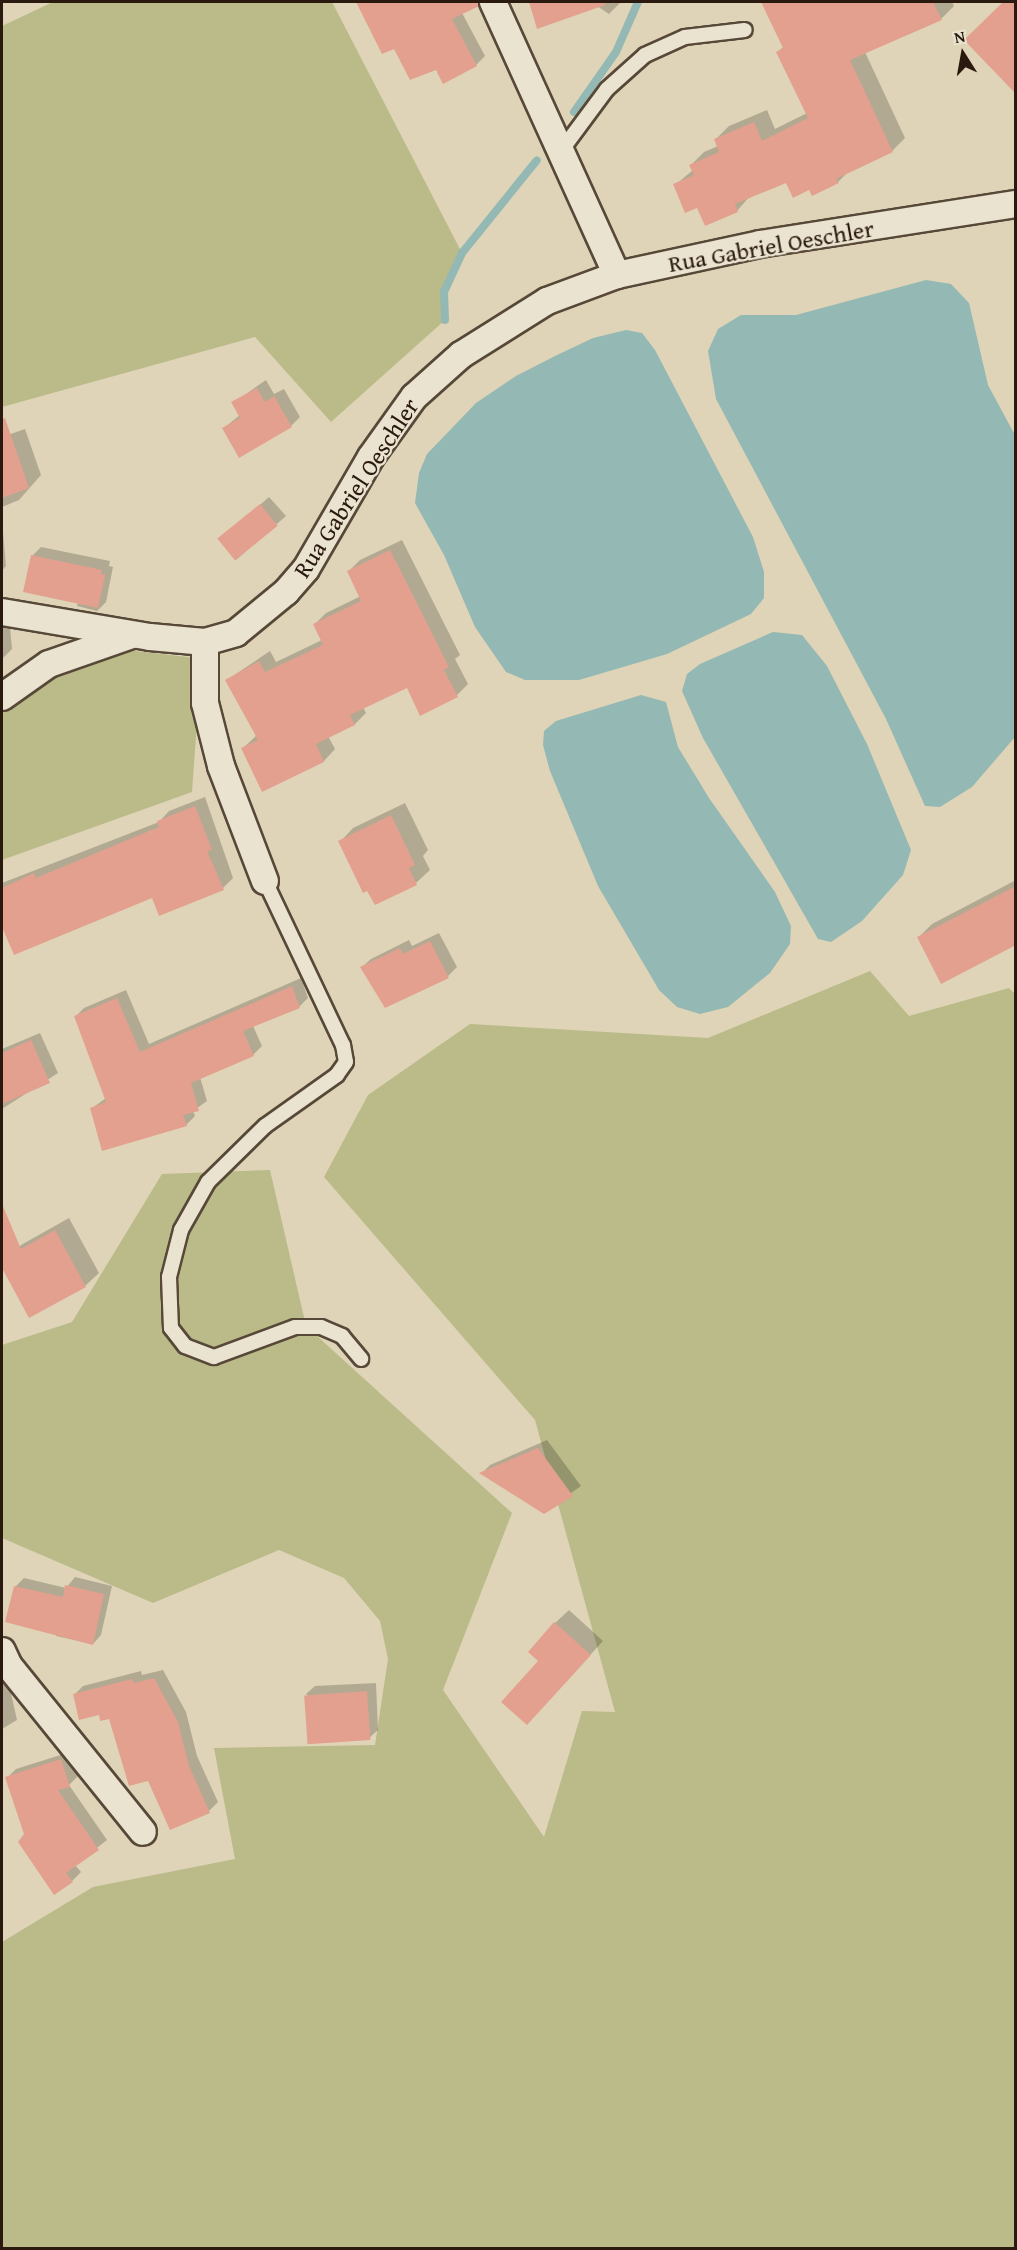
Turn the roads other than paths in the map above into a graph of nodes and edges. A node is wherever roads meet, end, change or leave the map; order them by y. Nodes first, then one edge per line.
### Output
1 (493, 2) edge
2 (745, 30) dead end
3 (561, 151) junction
4 (1016, 204) edge
5 (617, 275) junction
6 (2, 612) edge
7 (133, 635) junction
8 (205, 642) junction
9 (2, 697) edge
10 (265, 881) joint
11 (361, 1359) dead end
12 (2, 1652) edge
13 (143, 1832) dead end

1 - 3 street
2 - 3 lane
3 - 5 street
4 - 5 street, Rua Gabriel Oeschler
5 - 8 street, Rua Gabriel Oeschler
6 - 7 street, Rua Gabriel Oeschler
7 - 8 street, Rua Gabriel Oeschler
7 - 9 street
8 - 10 street
10 - 11 lane
12 - 13 street

